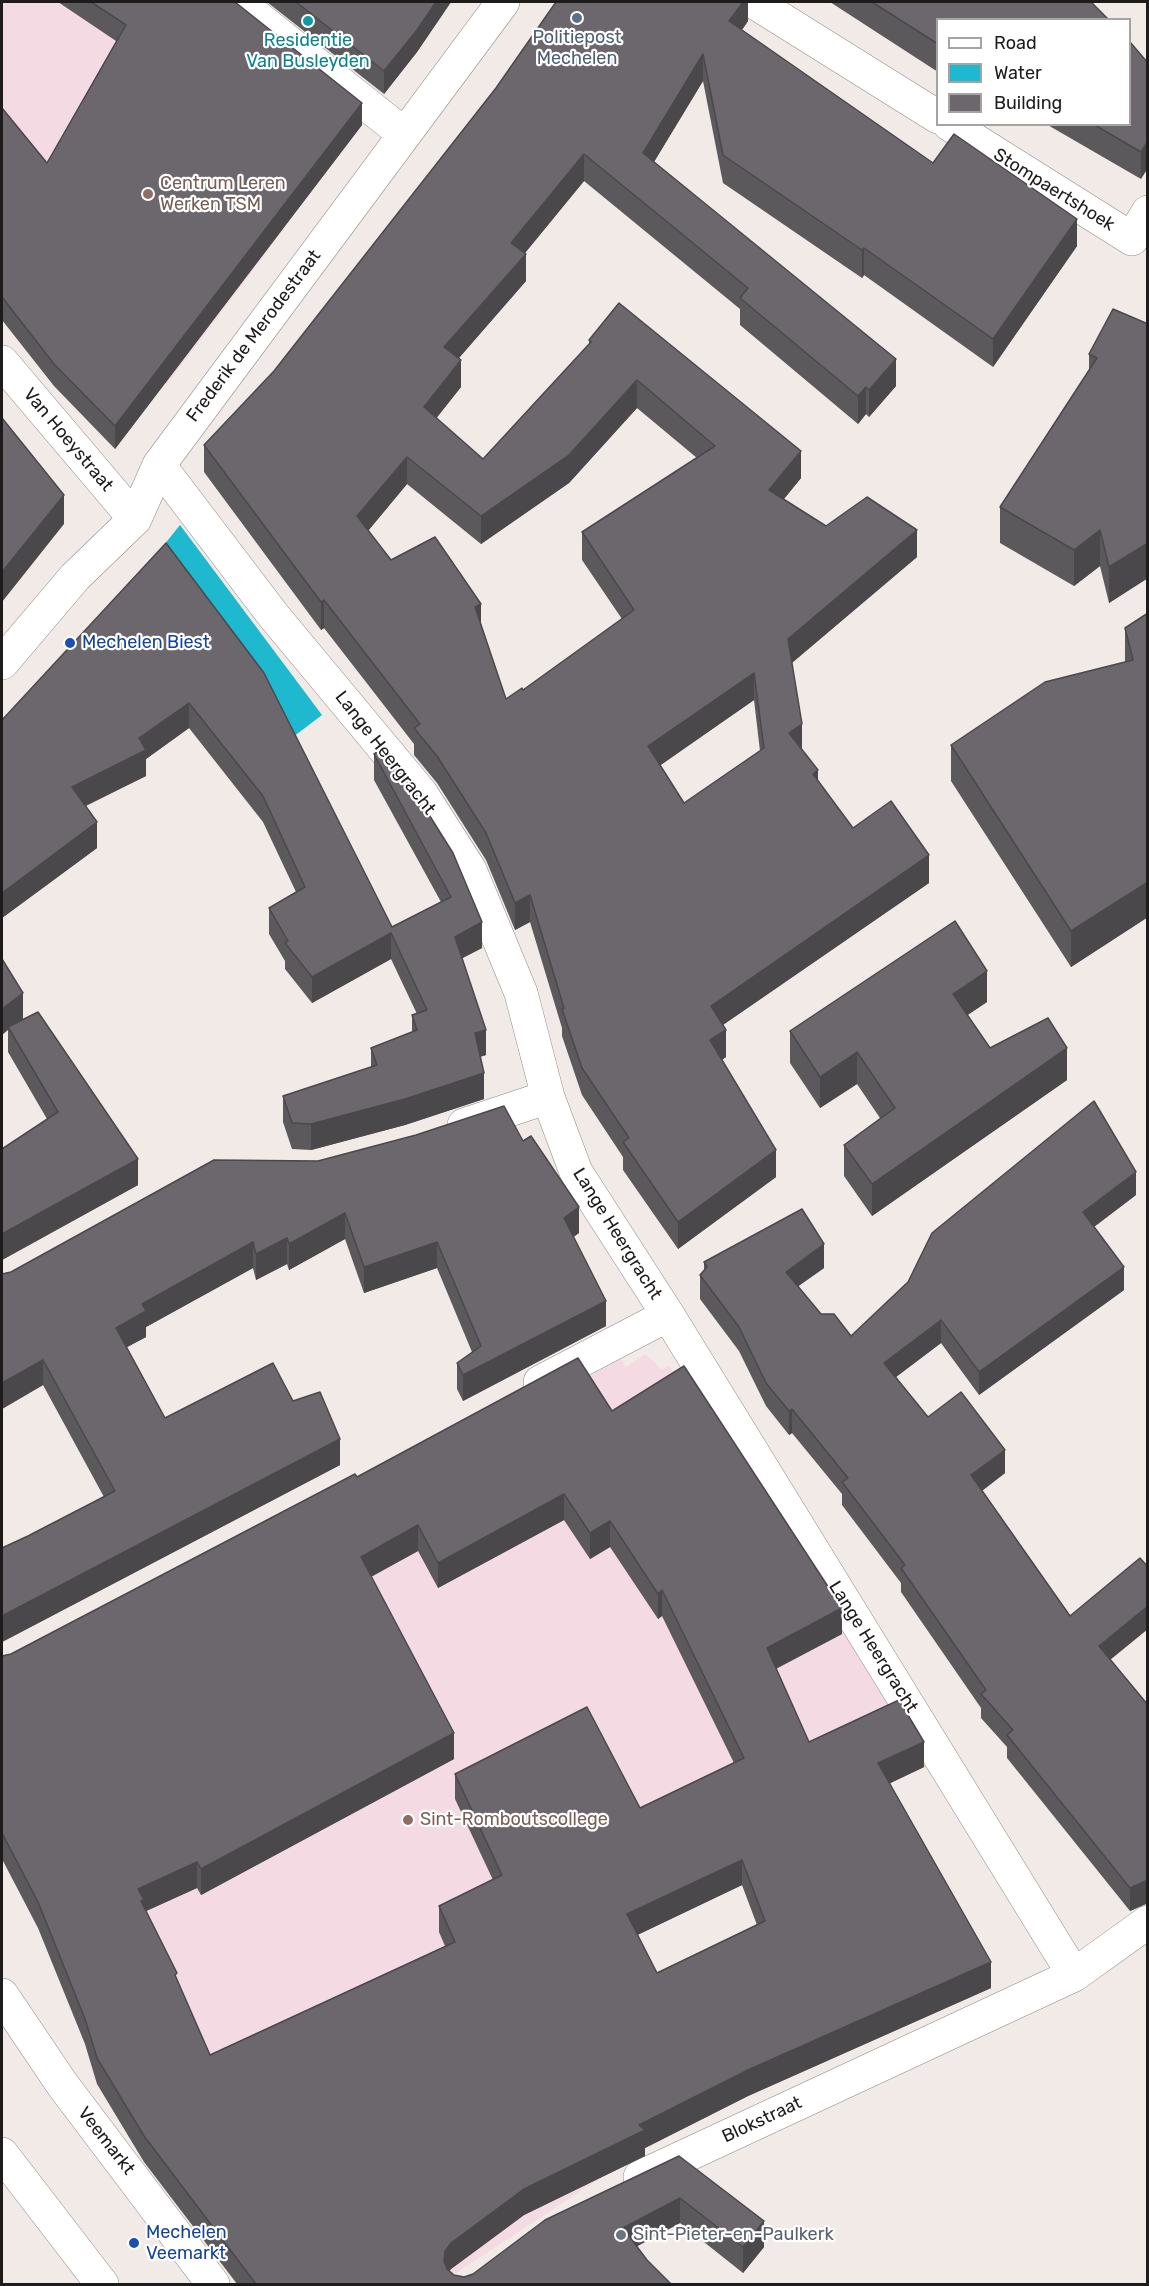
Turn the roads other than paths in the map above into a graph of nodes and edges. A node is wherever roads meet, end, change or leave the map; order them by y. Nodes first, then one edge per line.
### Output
1 (238, 2) edge
2 (502, 2) edge
3 (754, 2) edge
4 (936, 116) edge
5 (953, 126) edge
6 (404, 134) junction
7 (1148, 213) edge
8 (2, 362) edge
9 (159, 465) junction
10 (135, 519) junction
11 (2, 663) edge
12 (548, 1097) junction
13 (431, 1136) edge
14 (668, 1315) junction
15 (513, 1396) edge
16 (1148, 1922) edge
17 (1074, 1975) junction
18 (2, 1995) edge
19 (2, 2154) edge
20 (612, 2191) edge
21 (102, 2284) edge
22 (213, 2284) edge

1 - 6 street
2 - 6 street, Frederik de Merodestraat
3 - 4 street
5 - 7 street, Stompaertshoek
6 - 9 street, Frederik de Merodestraat
8 - 10 street, Van Hoeystraat
9 - 10 street, Frederik de Merodestraat
9 - 12 street, Lange Heergracht
10 - 11 street, Frederik de Merodestraat
12 - 13 street
12 - 14 street, Lange Heergracht
14 - 15 street
14 - 17 street, Lange Heergracht
16 - 17 street, Blokstraat
17 - 20 street, Blokstraat
18 - 22 street, Veemarkt
19 - 21 street

